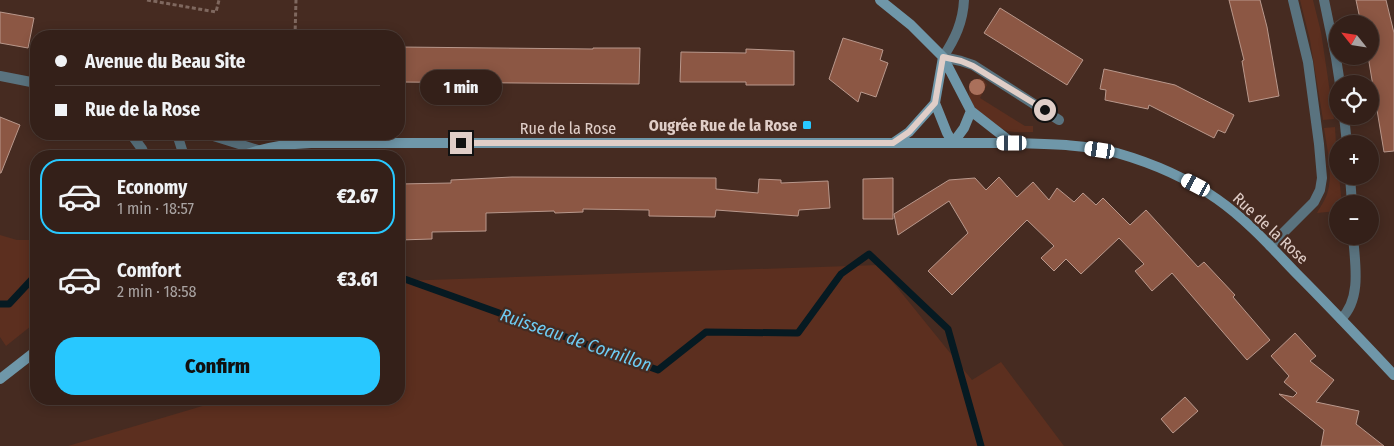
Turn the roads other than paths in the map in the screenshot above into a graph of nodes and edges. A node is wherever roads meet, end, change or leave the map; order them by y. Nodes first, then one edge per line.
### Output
1 (880, 0) edge
2 (964, 0) edge
3 (1293, 0) edge
4 (1324, 0) edge
5 (943, 57) junction
6 (1339, 75) edge
7 (0, 76) edge
8 (30, 82) edge
9 (935, 103) junction
10 (971, 111) junction
11 (1060, 120) dead end
12 (226, 140) edge
13 (893, 143) junction
14 (953, 143) junction
15 (1012, 143) junction
16 (258, 150) joint
17 (1354, 245) edge
18 (1270, 246) junction
19 (1341, 319) junction
20 (30, 356) edge
21 (1394, 375) edge
22 (0, 379) edge

1 - 5 main road
2 - 5 street
3 - 18 street
4 - 6 street
5 - 9 main road
5 - 10 main road
5 - 11 street
7 - 8 street
9 - 13 main road
9 - 14 main road
10 - 14 main road
10 - 15 main road
12 - 16 street, Rue de la Rose
13 - 14 main road, Rue de la Rose
13 - 16 main road, Rue de la Rose
14 - 15 main road, Rue de la Rose
15 - 18 main road, Rue de la Rose
17 - 19 street
18 - 19 main road, Rue de la Rose
19 - 21 main road, Rue de la Rose
20 - 22 main road

